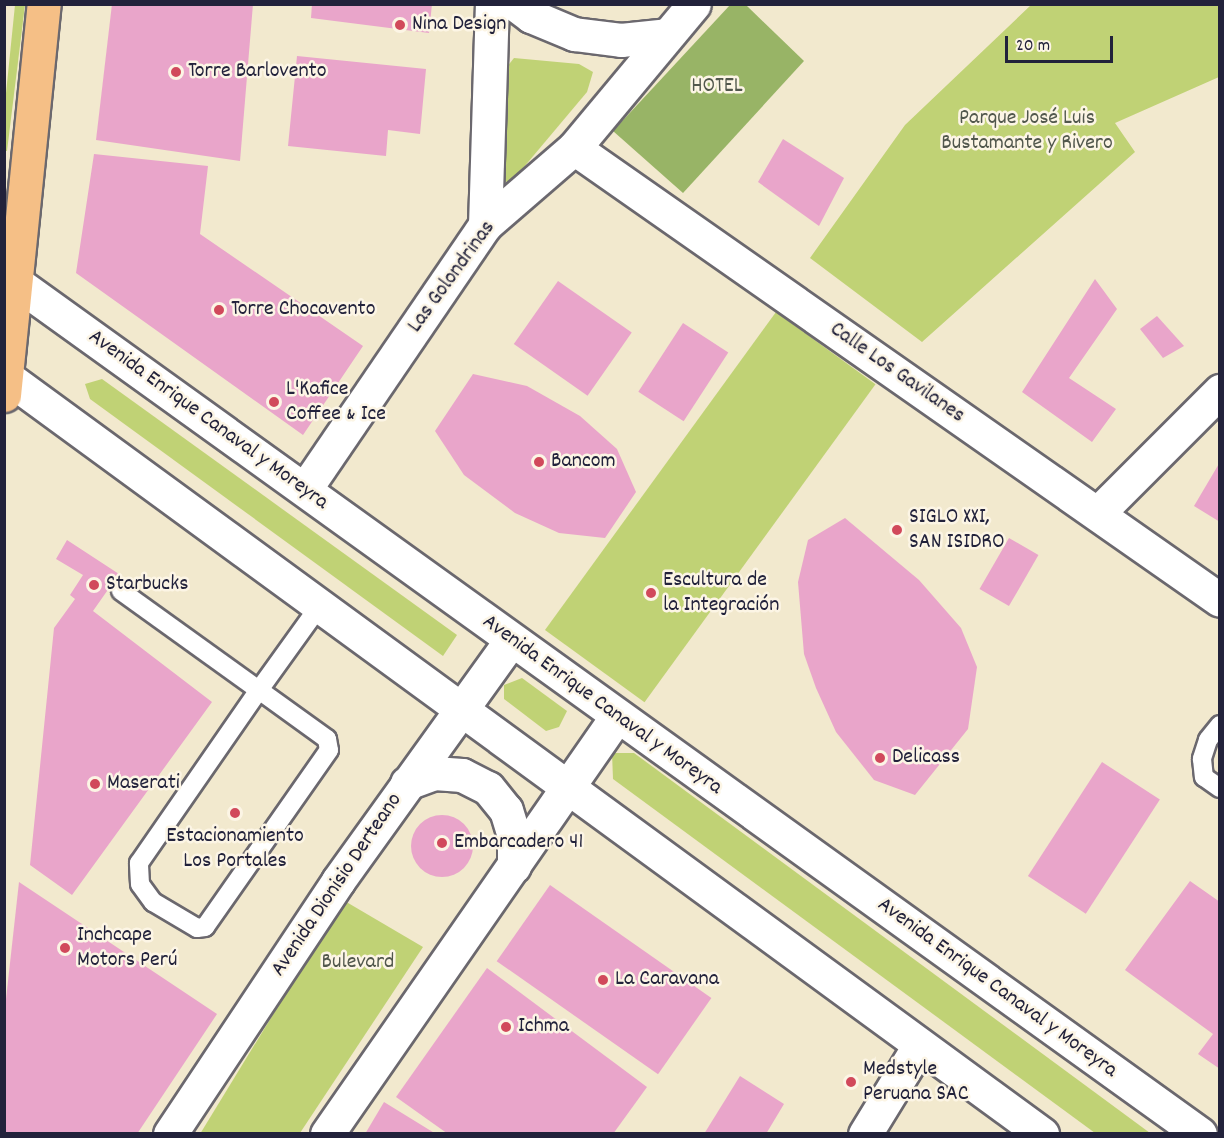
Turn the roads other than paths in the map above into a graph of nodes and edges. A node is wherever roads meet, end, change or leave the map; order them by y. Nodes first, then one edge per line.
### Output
1 (44, 4) edge
2 (492, 4) edge
3 (515, 4) edge
4 (694, 4) edge
5 (667, 35) junction
6 (574, 148) junction
7 (485, 225) junction
8 (10, 278) edge
9 (5, 382) edge
10 (1220, 391) edge
11 (305, 489) junction
12 (1098, 513) junction
13 (121, 591) dead end
14 (1220, 600) edge
15 (320, 605) junction
16 (511, 640) junction
17 (259, 690) junction
18 (460, 710) junction
19 (616, 716) junction
20 (1220, 725) edge
21 (407, 783) junction
22 (568, 786) junction
23 (1220, 788) edge
24 (513, 866) junction
25 (919, 1046) junction
26 (170, 1134) edge
27 (327, 1134) edge
28 (865, 1134) edge
29 (1042, 1134) edge
30 (1200, 1134) edge

1 - 8 main road
2 - 7 street
3 - 5 street
4 - 5 street, Las Golondrinas
5 - 6 street, Las Golondrinas
6 - 7 street, Las Golondrinas
6 - 12 street, Calle Los Gavilanes
7 - 11 street, Las Golondrinas
8 - 9 main road
8 - 11 street, Avenida Enrique Canaval y Moreyra
9 - 15 street
10 - 12 street
11 - 16 street, Avenida Enrique Canaval y Moreyra
12 - 14 street, Calle Los Gavilanes
13 - 17 lane
15 - 17 lane
15 - 18 street
16 - 18 street, Avenida Dionisio Derteano
16 - 19 street, Avenida Enrique Canaval y Moreyra
17 - 17 lane
18 - 21 street, Avenida Dionisio Derteano
18 - 22 street
19 - 22 street
19 - 30 street, Avenida Enrique Canaval y Moreyra
20 - 23 lane
21 - 24 street
21 - 26 street, Avenida Dionisio Derteano
22 - 24 street
22 - 25 street
24 - 27 street
25 - 28 street
25 - 29 street

